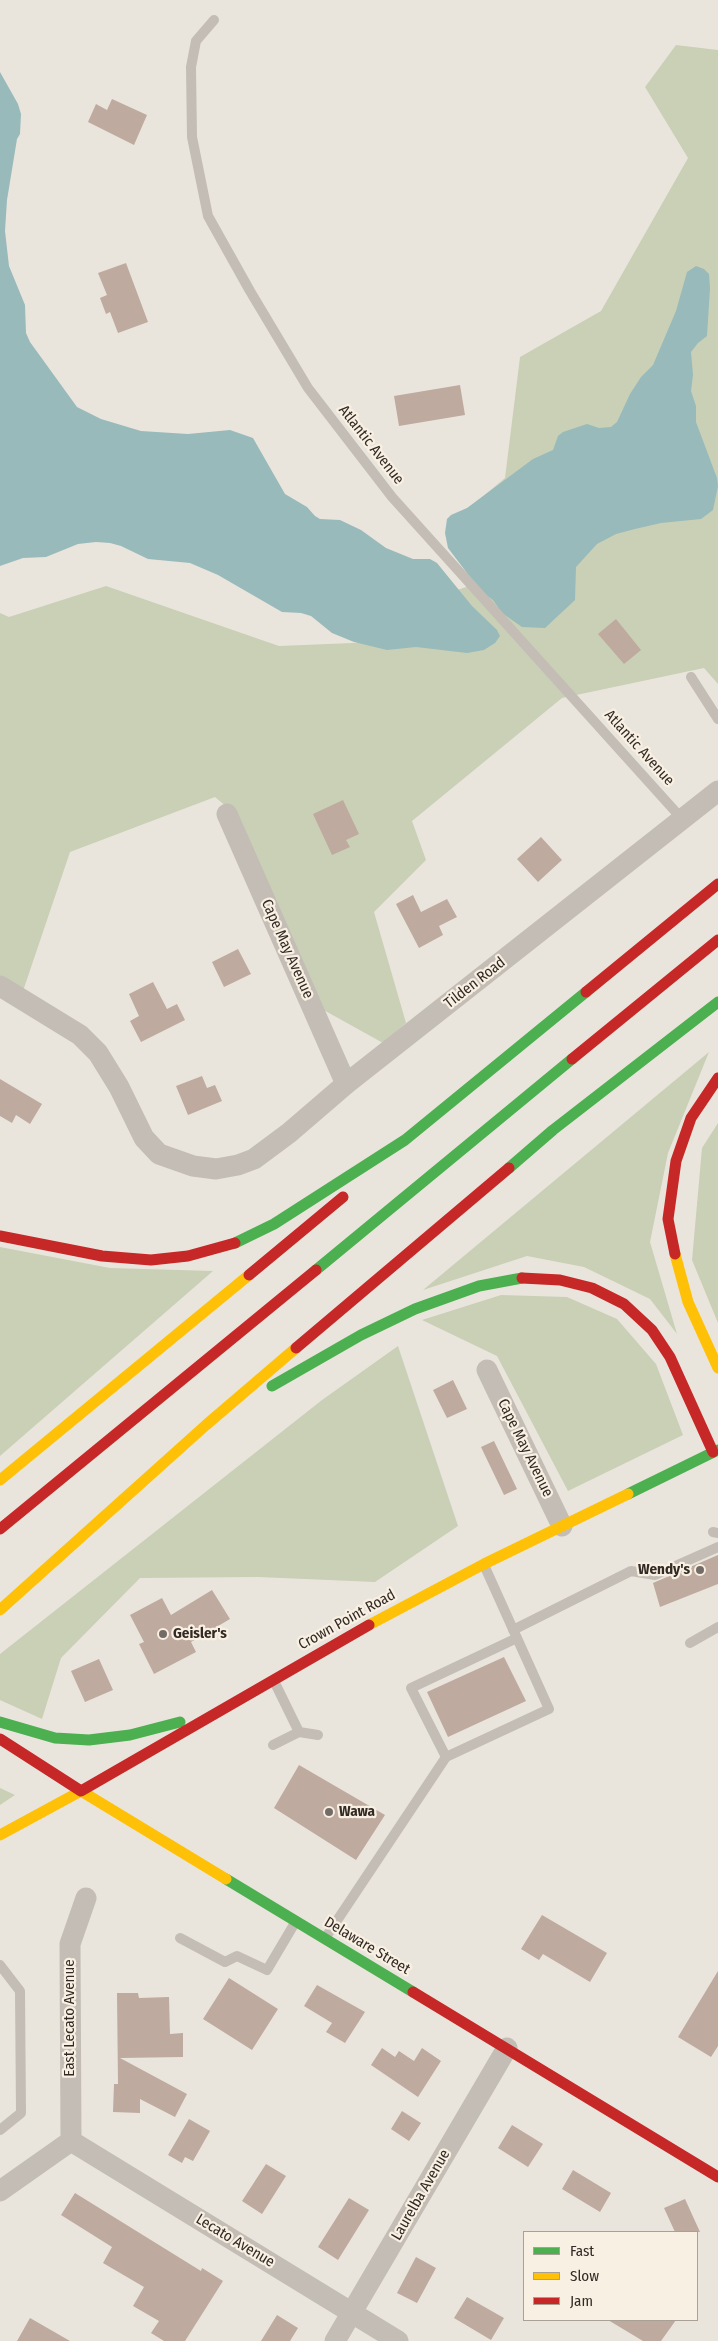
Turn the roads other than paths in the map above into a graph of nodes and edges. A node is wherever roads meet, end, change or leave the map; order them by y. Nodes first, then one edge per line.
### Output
1 (214, 20) dead end
2 (691, 677) dead end
3 (718, 719) edge
4 (718, 791) edge
5 (227, 814) dead end
6 (683, 820) junction
7 (718, 884) edge
8 (718, 940) edge
9 (9, 991) edge
10 (718, 1002) edge
11 (718, 1078) edge
12 (346, 1084) junction
13 (389, 1152) junction
14 (0, 1236) edge
15 (718, 1368) edge
16 (487, 1370) dead end
17 (206, 1425) junction
18 (716, 1451) edge
19 (0, 1480) edge
20 (562, 1526) junction
21 (0, 1529) edge
22 (718, 1547) edge
23 (484, 1564) junction
24 (0, 1610) edge
25 (718, 1627) edge
26 (515, 1634) junction
27 (690, 1643) dead end
28 (273, 1678) junction
29 (213, 1714) junction
30 (0, 1722) edge
31 (299, 1732) junction
32 (318, 1735) dead end
33 (0, 1739) edge
34 (273, 1745) dead end
35 (446, 1757) junction
36 (81, 1791) junction
37 (0, 1835) edge
38 (86, 1898) dead end
39 (296, 1920) junction
40 (180, 1938) dead end
41 (326, 1938) junction
42 (0, 1965) edge
43 (507, 2048) junction
44 (0, 2130) edge
45 (71, 2141) junction
46 (718, 2177) edge
47 (0, 2191) edge
48 (352, 2314) junction
49 (335, 2341) edge
50 (398, 2341) edge

1 - 6 lane, Atlantic Avenue
2 - 3 lane
4 - 6 street, Tilden Road
5 - 12 street, Cape May Avenue
6 - 12 street, Tilden Road
7 - 13 main road
8 - 21 main road
9 - 12 street, Tilden Road
10 - 17 main road
11 - 15 main road
13 - 14 main road
13 - 19 main road
16 - 20 street, Cape May Avenue
17 - 18 main road
17 - 24 main road
18 - 20 main road, Crown Point Road
20 - 23 main road, Crown Point Road
22 - 26 lane
23 - 26 lane
23 - 28 main road, Crown Point Road
25 - 27 lane
26 - 35 lane
26 - 35 lane
28 - 29 main road, Crown Point Road
28 - 31 lane
29 - 30 main road
29 - 36 main road, Crown Point Road
31 - 32 lane
31 - 34 lane
33 - 36 main road, Delaware Street
35 - 41 lane
36 - 37 main road, Crown Point Road
36 - 39 main road, Delaware Street
38 - 45 street, East Lecato Avenue
39 - 40 lane
39 - 41 main road, Delaware Street
41 - 43 main road, Delaware Street
42 - 44 lane
43 - 46 main road, Delaware Street
43 - 48 street, Laurelba Avenue
45 - 47 street
45 - 48 street, Lecato Avenue
48 - 49 street, Laurelba Avenue
48 - 50 street, Lecato Avenue

